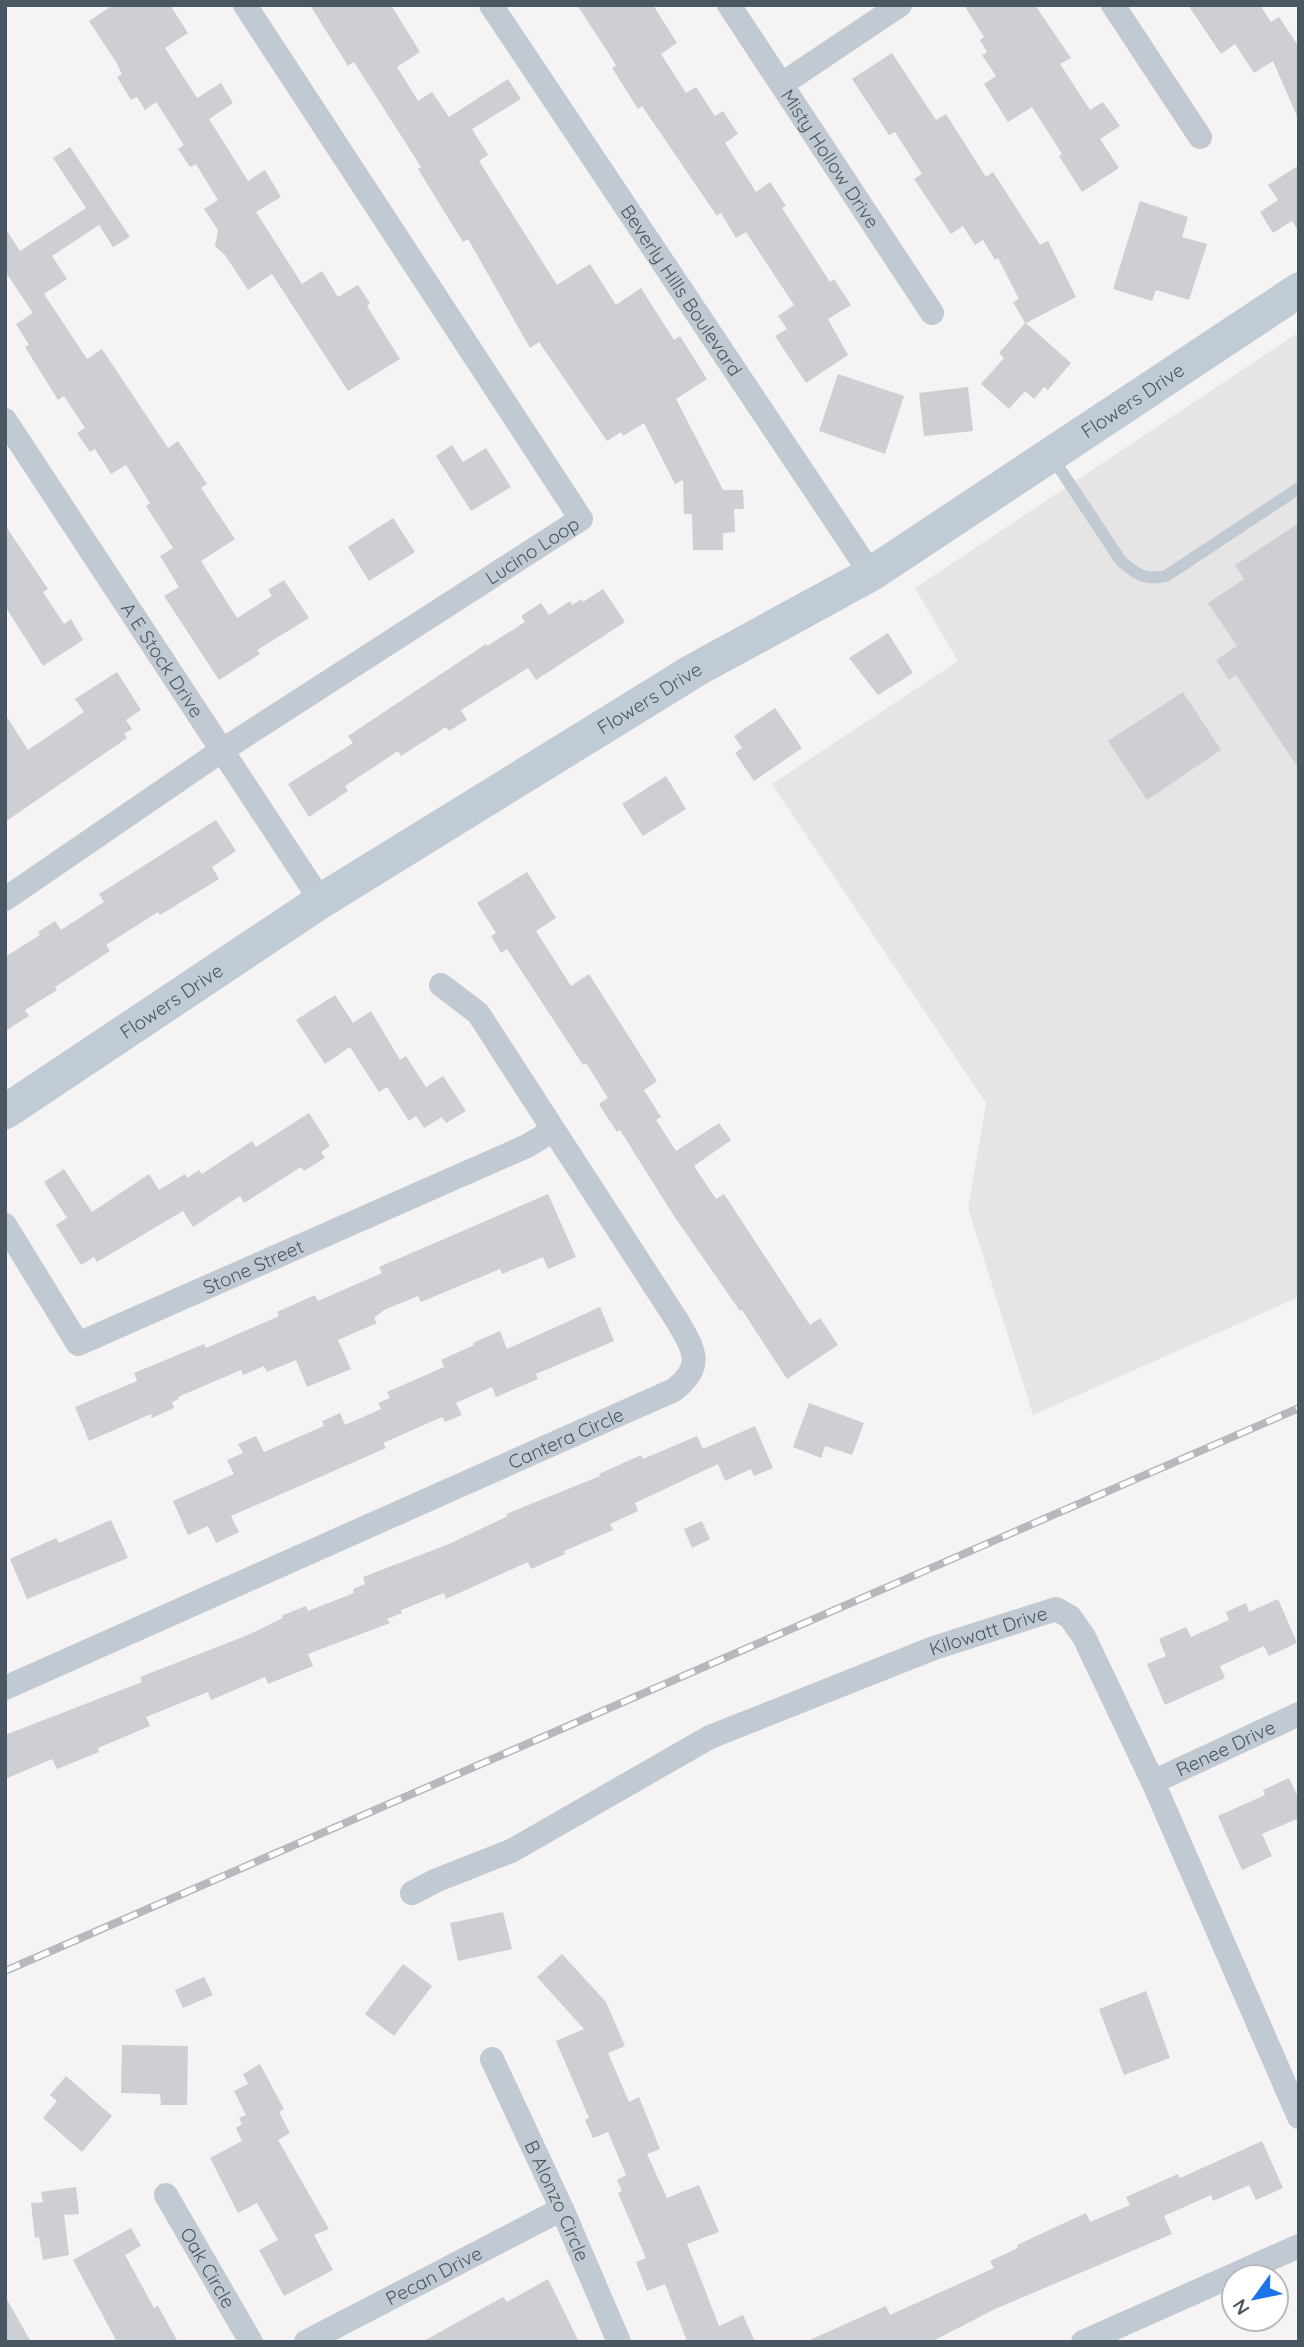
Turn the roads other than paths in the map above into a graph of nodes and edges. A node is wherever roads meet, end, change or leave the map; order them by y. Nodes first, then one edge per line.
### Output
1 (245, 5) edge
2 (491, 5) edge
3 (729, 5) edge
4 (900, 5) edge
5 (1113, 5) edge
6 (782, 84) junction
7 (1200, 137) dead end
8 (1299, 290) edge
9 (932, 313) dead end
10 (5, 420) edge
11 (1051, 455) junction
12 (1299, 488) edge
13 (871, 574) junction
14 (220, 751) junction
15 (5, 899) edge
16 (321, 901) junction
17 (441, 985) dead end
18 (5, 1112) edge
19 (552, 1130) junction
20 (5, 1225) edge
21 (5, 1688) edge
22 (1299, 1714) edge
23 (1153, 1782) junction
24 (412, 1894) dead end
25 (492, 2059) dead end
26 (1299, 2117) edge
27 (166, 2195) dead end
28 (562, 2209) junction
29 (1299, 2246) edge
30 (251, 2342) edge
31 (306, 2342) edge
32 (619, 2342) edge
33 (1083, 2342) edge

1 - 14 street, Lucino Loop
2 - 13 street, Beverly Hills Boulevard
3 - 6 street, Misty Hollow Drive
4 - 6 street
5 - 7 street
6 - 9 street, Misty Hollow Drive
8 - 11 street, Flowers Drive
10 - 14 street, A E Stock Drive
11 - 12 lane
11 - 13 street, Flowers Drive
13 - 16 street, Flowers Drive
14 - 15 street, Lucino Loop
14 - 16 street, A E Stock Drive
16 - 18 street, Flowers Drive
17 - 19 street, Cantera Circle
19 - 20 street, Stone Street
19 - 21 street, Cantera Circle
22 - 23 street, Renee Drive
23 - 24 street, Kilowatt Drive
23 - 26 street, Kilowatt Drive
25 - 28 street, B Alonzo Circle
27 - 30 street, Oak Circle
28 - 31 street, Pecan Drive
28 - 32 street, B Alonzo Circle
29 - 33 street

